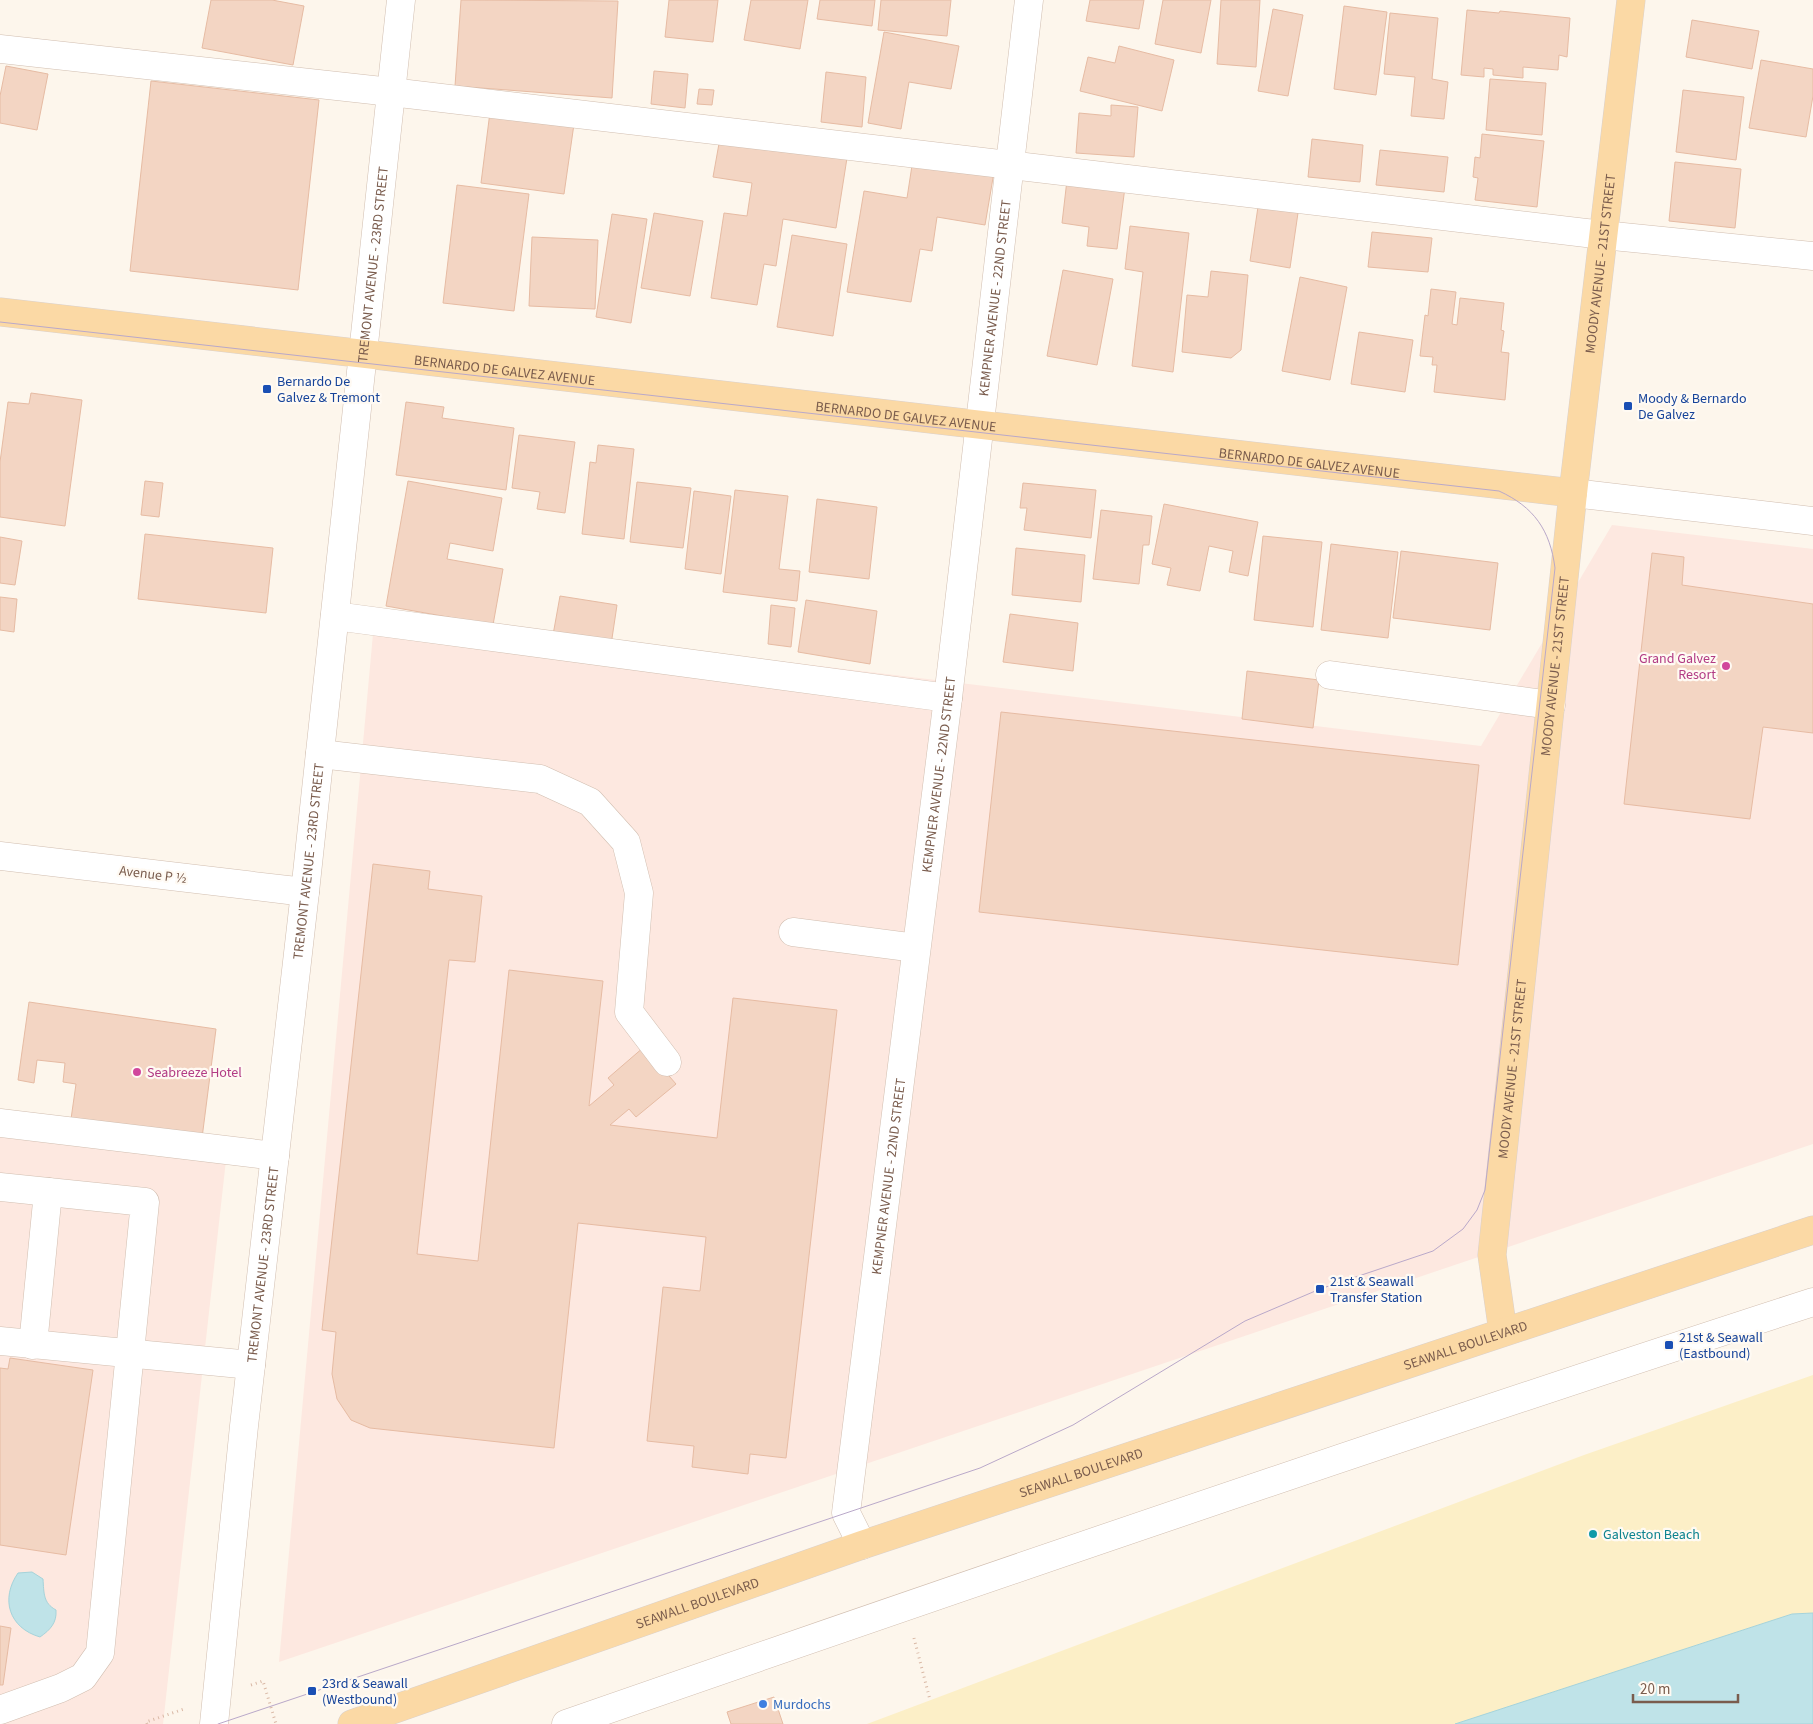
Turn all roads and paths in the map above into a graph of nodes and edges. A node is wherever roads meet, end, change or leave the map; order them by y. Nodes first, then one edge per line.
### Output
1 (401, 0) edge
2 (1029, 0) edge
3 (1631, 0) edge
4 (0, 49) edge
5 (391, 92) junction
6 (1010, 164) junction
7 (1603, 235) junction
8 (1813, 256) edge
9 (0, 312) edge
10 (363, 352) junction
11 (978, 424) junction
12 (1572, 493) junction
13 (1813, 521) edge
14 (335, 616) junction
15 (1330, 675) dead end
16 (948, 698) junction
17 (1551, 705) junction
18 (320, 754) junction
19 (0, 856) edge
20 (305, 892) junction
21 (793, 932) dead end
22 (916, 948) junction
23 (667, 1062) dead end
24 (0, 1123) edge
25 (275, 1156) junction
26 (0, 1187) edge
27 (48, 1192) junction
28 (1813, 1230) edge
29 (1813, 1302) edge
30 (1503, 1332) junction
31 (0, 1341) edge
32 (33, 1345) junction
33 (130, 1355) junction
34 (251, 1365) junction
35 (862, 1545) junction
36 (919, 1656) dead end
37 (930, 1700) dead end
38 (0, 1710) edge
39 (214, 1724) edge
40 (352, 1724) edge
41 (566, 1724) edge

1 - 5 street, TREMONT AVENUE - 23RD STREET
2 - 6 street, KEMPNER AVENUE - 22ND STREET
3 - 7 main road, MOODY AVENUE - 21ST STREET
4 - 5 street
5 - 6 street
5 - 10 street, TREMONT AVENUE - 23RD STREET
6 - 7 street
6 - 11 street, KEMPNER AVENUE - 22ND STREET
7 - 8 street
7 - 12 main road, MOODY AVENUE - 21ST STREET
9 - 10 main road, BERNARDO DE GALVEZ AVENUE
10 - 11 main road, BERNARDO DE GALVEZ AVENUE
10 - 14 street, TREMONT AVENUE - 23RD STREET
11 - 12 main road, BERNARDO DE GALVEZ AVENUE
11 - 16 street, KEMPNER AVENUE - 22ND STREET
12 - 13 street, BERNARDO DE GALVEZ AVENUE
12 - 17 main road, MOODY AVENUE - 21ST STREET
14 - 16 street
14 - 18 street, TREMONT AVENUE - 23RD STREET
15 - 17 street
16 - 22 street, KEMPNER AVENUE - 22ND STREET
17 - 30 main road, MOODY AVENUE - 21ST STREET
18 - 20 street, TREMONT AVENUE - 23RD STREET
18 - 23 street
19 - 20 street, Avenue P ½
20 - 25 street, TREMONT AVENUE - 23RD STREET
21 - 22 street
22 - 35 street, KEMPNER AVENUE - 22ND STREET
24 - 25 street
25 - 34 street, TREMONT AVENUE - 23RD STREET
26 - 27 street
27 - 32 street
27 - 33 street
28 - 30 main road, SEAWALL BOULEVARD
29 - 41 street
30 - 35 main road, SEAWALL BOULEVARD
31 - 32 street
32 - 33 street
33 - 34 street
33 - 38 street
34 - 39 street, TREMONT AVENUE - 23RD STREET
35 - 40 main road, SEAWALL BOULEVARD
36 - 37 path

